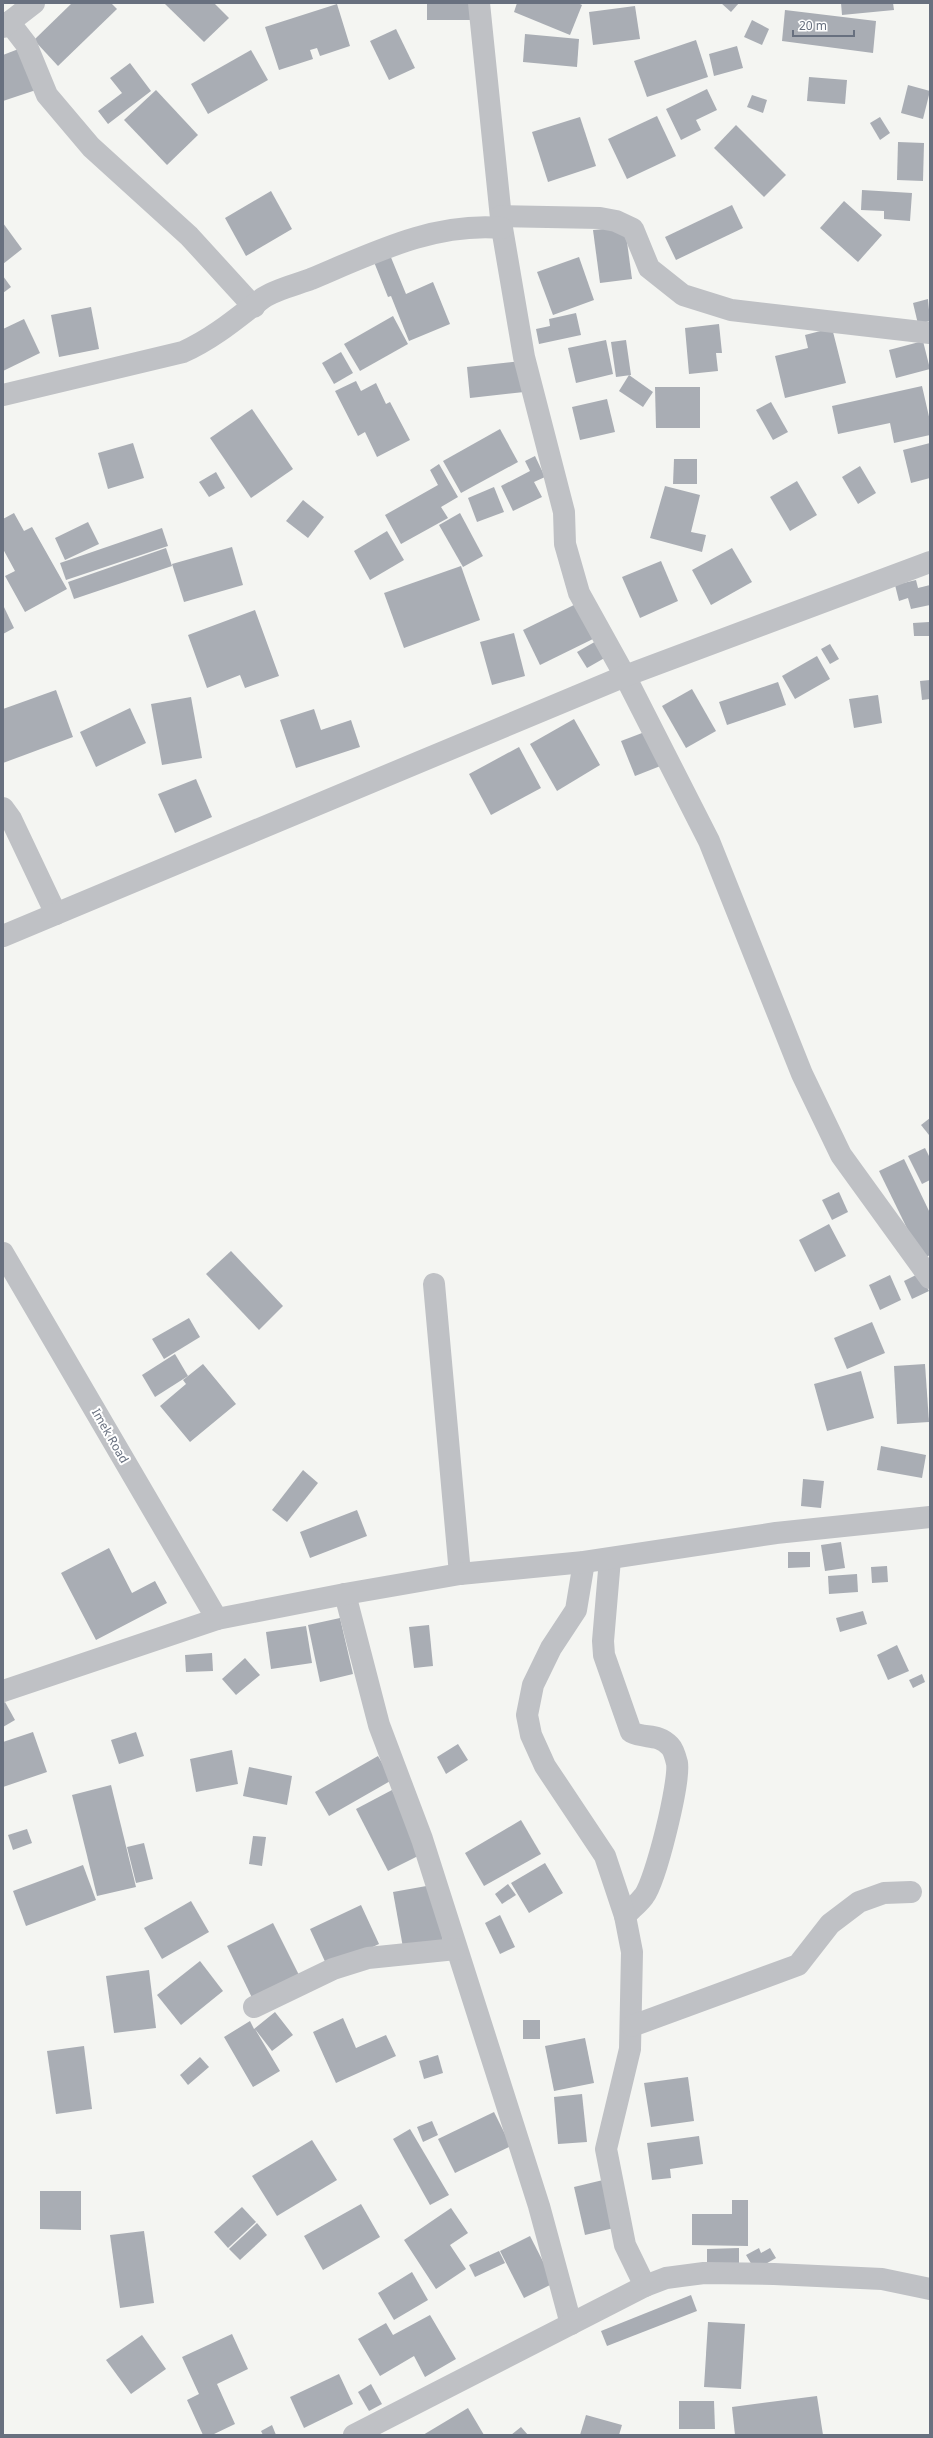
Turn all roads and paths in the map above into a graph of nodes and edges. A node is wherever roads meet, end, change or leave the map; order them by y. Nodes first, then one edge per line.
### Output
1 (34, 3) edge
2 (479, 3) edge
3 (6, 24) edge
4 (502, 222) junction
5 (254, 307) junction
6 (930, 333) edge
7 (3, 394) edge
8 (930, 562) edge
9 (625, 676) junction
10 (3, 808) edge
11 (56, 914) junction
12 (3, 936) edge
13 (3, 1254) edge
14 (930, 1278) edge
15 (434, 1284) dead end
16 (930, 1517) edge
17 (610, 1559) junction
18 (584, 1562) junction
19 (460, 1574) junction
20 (345, 1594) junction
21 (217, 1619) junction
22 (3, 1691) edge
23 (911, 1892) dead end
24 (625, 1916) junction
25 (456, 1949) junction
26 (254, 2006) dead end
27 (632, 2026) junction
28 (645, 2286) junction
29 (930, 2289) edge
30 (571, 2324) junction
31 (354, 2435) edge

1 - 3 street
2 - 4 street
3 - 5 street
4 - 5 street
4 - 6 street
4 - 9 street
5 - 7 street
8 - 9 street
9 - 11 street
9 - 14 street
10 - 11 street
11 - 12 street
13 - 21 street, Imek Road
15 - 19 street
16 - 17 street
17 - 18 street
17 - 24 street
18 - 19 street
18 - 24 street
19 - 20 street
20 - 21 street
20 - 25 street
21 - 22 street
23 - 27 street
24 - 27 street
25 - 26 street
25 - 30 street
27 - 28 street
28 - 29 street
28 - 30 street
30 - 31 street

